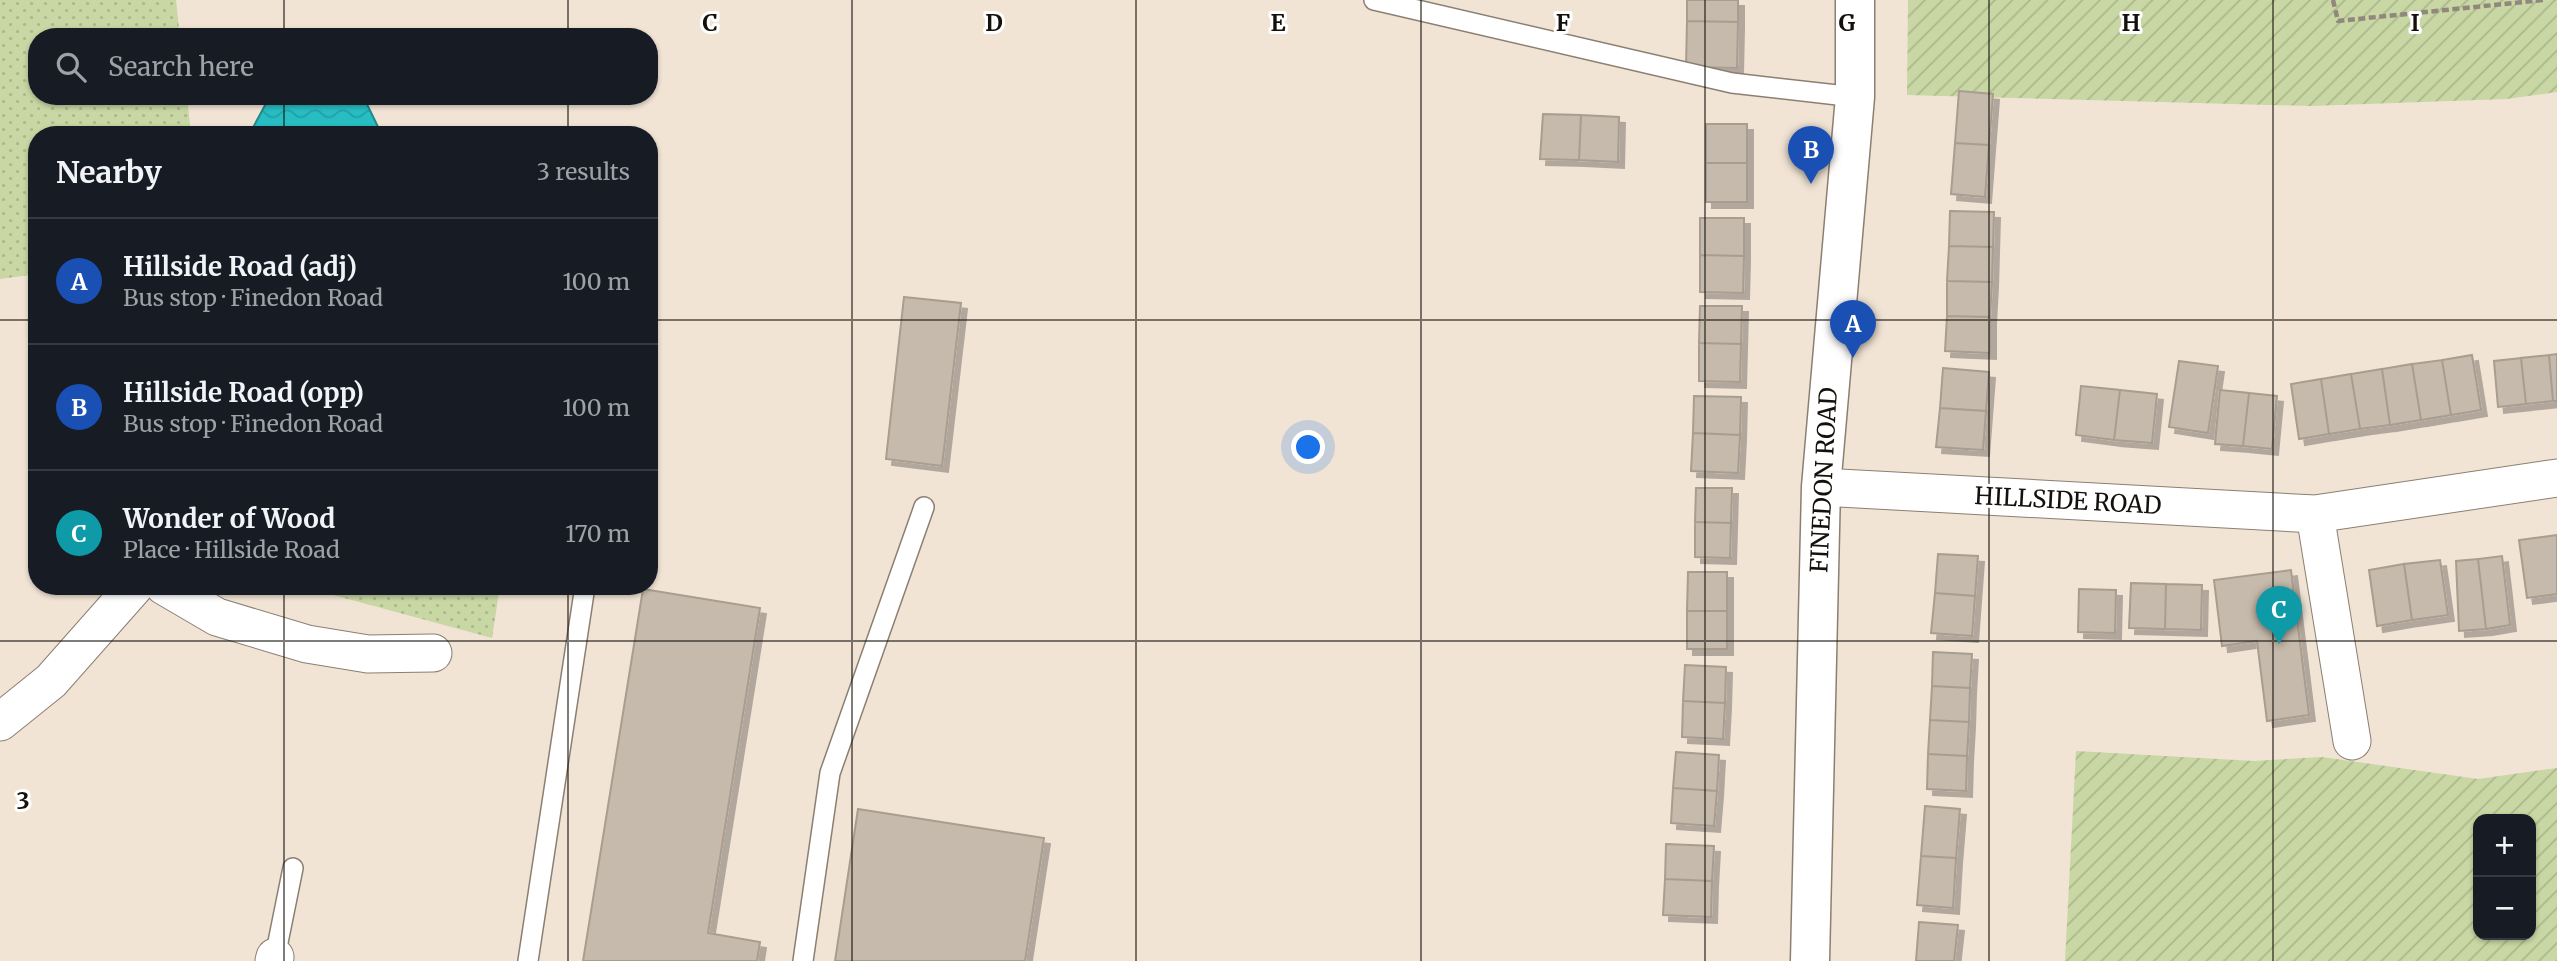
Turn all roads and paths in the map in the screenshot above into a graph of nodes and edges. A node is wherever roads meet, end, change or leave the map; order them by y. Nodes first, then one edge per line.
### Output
1 (1374, 0) edge
2 (1855, 0) edge
3 (2333, 0) edge
4 (2543, 0) edge
5 (1855, 97) junction
6 (2557, 478) edge
7 (1821, 487) junction
8 (924, 507) dead end
9 (2315, 514) junction
10 (127, 595) edge
11 (179, 595) edge
12 (584, 595) edge
13 (433, 653) dead end
14 (0, 722) edge
15 (2352, 741) dead end
16 (293, 868) dead end
17 (275, 959) edge
18 (528, 961) edge
19 (803, 961) edge
20 (1810, 961) edge

1 - 5 lane
2 - 5 main road, FINEDON ROAD
3 - 4 path
5 - 7 main road, FINEDON ROAD
6 - 9 street, HILLSIDE ROAD
7 - 9 street, HILLSIDE ROAD
7 - 20 main road, FINEDON ROAD
8 - 19 lane
9 - 15 street
10 - 14 street
11 - 13 street
12 - 18 lane
16 - 17 lane

